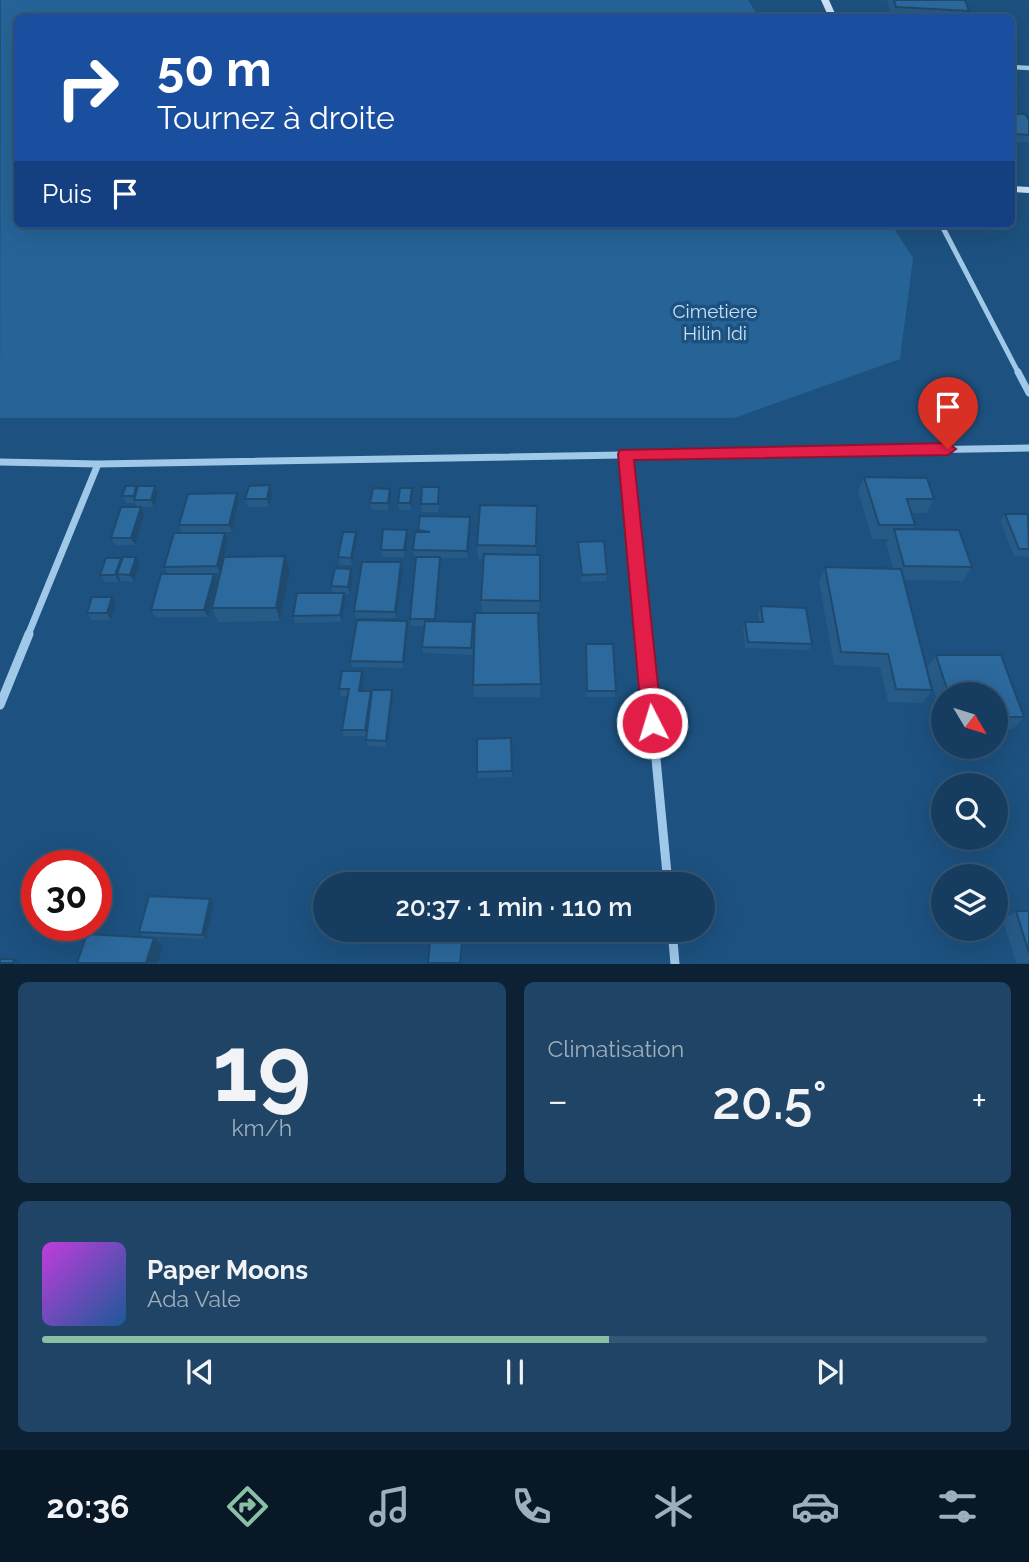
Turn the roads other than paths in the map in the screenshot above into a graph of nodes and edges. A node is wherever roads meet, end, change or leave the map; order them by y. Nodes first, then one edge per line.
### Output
1 (943, 228) edge
2 (1029, 393) edge
3 (1029, 447) edge
4 (626, 454) junction
5 (0, 462) edge
6 (98, 464) junction
7 (0, 705) edge
8 (666, 872) edge
9 (673, 942) edge
10 (675, 964) edge

1 - 2 street
3 - 4 street
4 - 6 street
4 - 8 street
5 - 6 street
6 - 7 street
9 - 10 street

